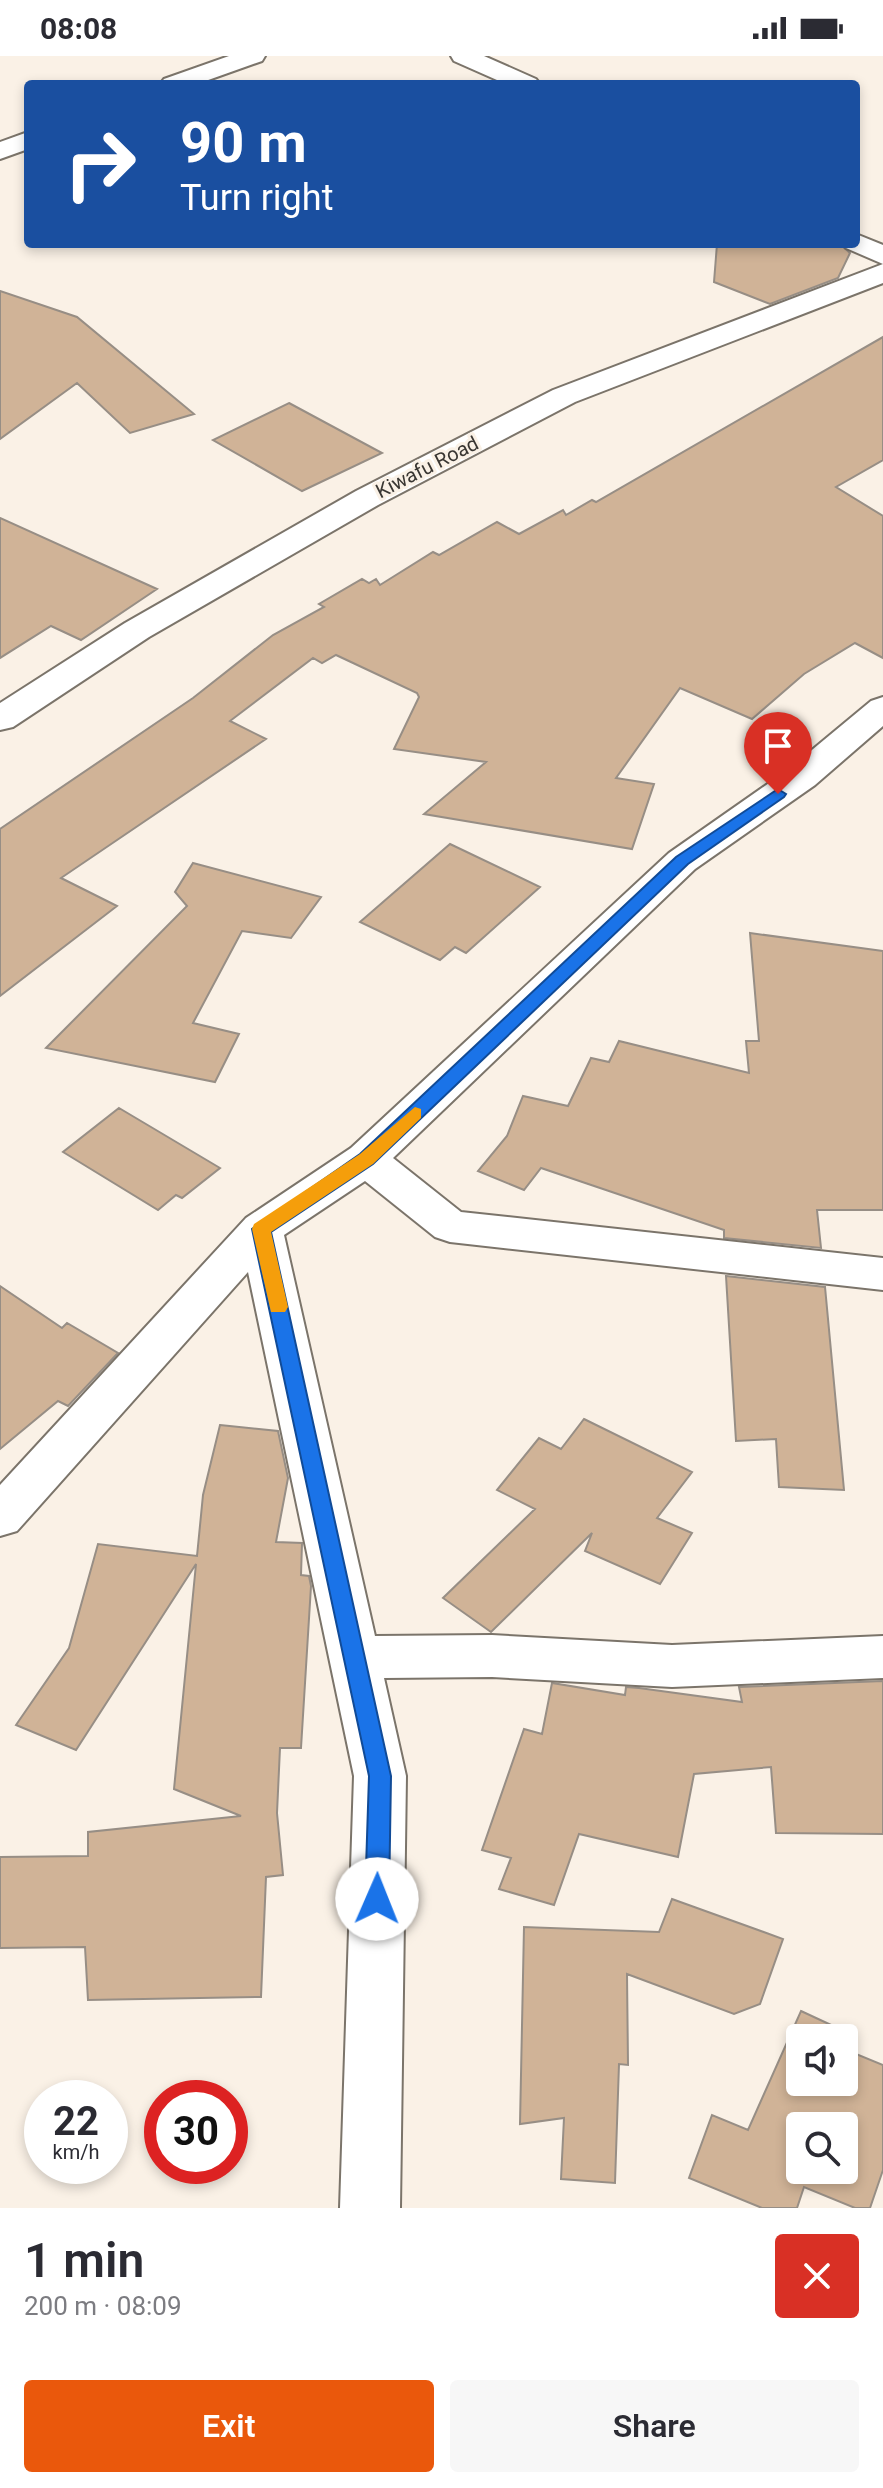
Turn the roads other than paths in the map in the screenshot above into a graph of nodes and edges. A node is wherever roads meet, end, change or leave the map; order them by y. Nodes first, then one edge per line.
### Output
1 (463, 56) edge
2 (234, 58) edge
3 (182, 80) edge
4 (518, 80) edge
5 (24, 142) edge
6 (0, 151) edge
7 (860, 244) edge
8 (883, 256) edge
9 (883, 273) edge
10 (883, 708) edge
11 (0, 719) edge
12 (366, 1159) junction
13 (261, 1229) junction
14 (883, 1274) edge
15 (0, 1517) edge
16 (357, 1657) junction
17 (883, 1657) edge
18 (370, 2208) edge

1 - 4 street
2 - 3 street
5 - 6 street
7 - 8 street
9 - 11 street, Kiwafu Road
10 - 12 street
12 - 13 street
12 - 14 street
13 - 15 street
13 - 16 street
16 - 17 street
16 - 18 street

